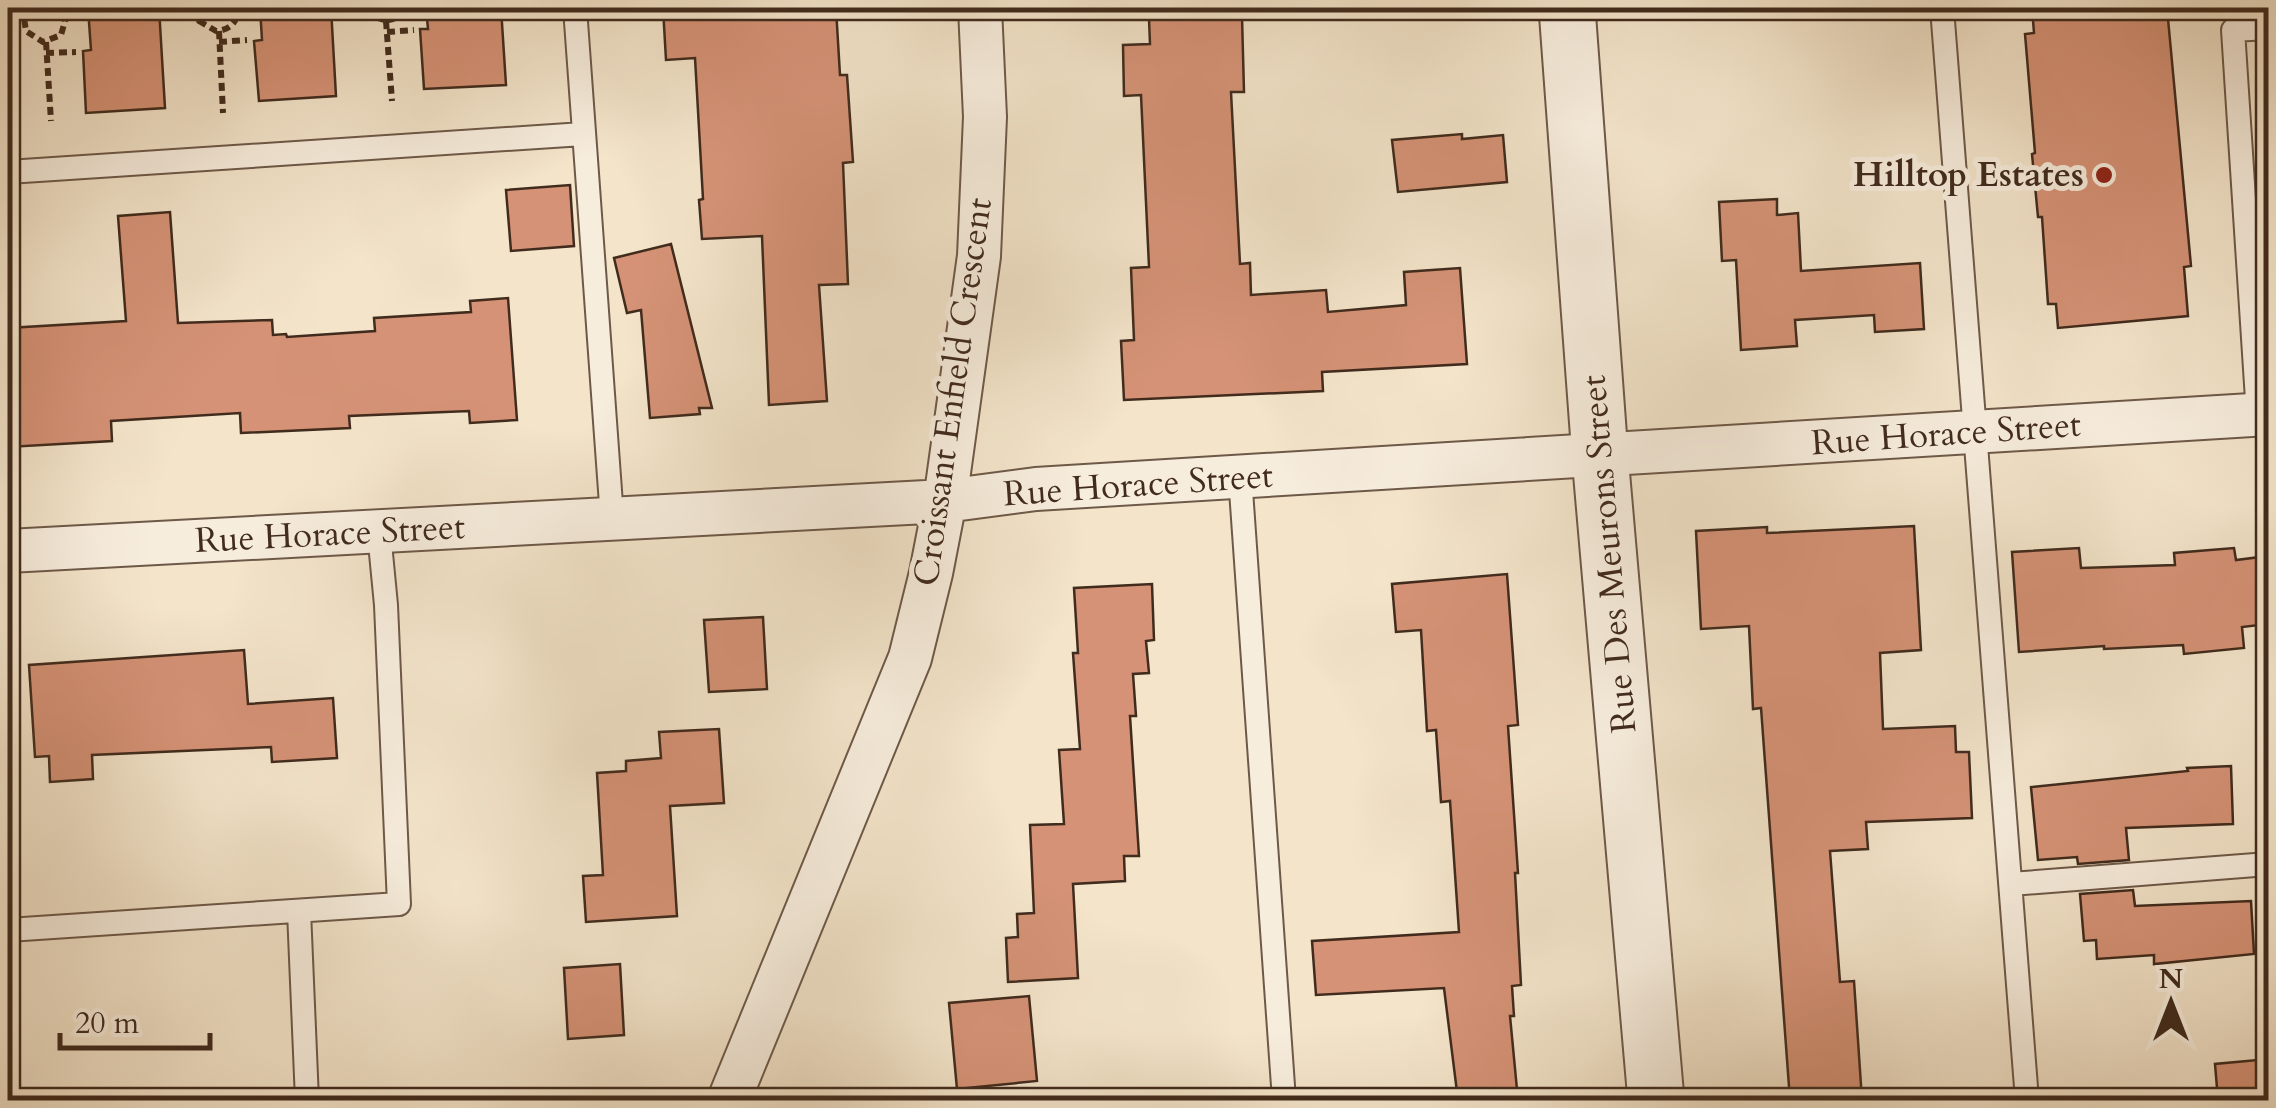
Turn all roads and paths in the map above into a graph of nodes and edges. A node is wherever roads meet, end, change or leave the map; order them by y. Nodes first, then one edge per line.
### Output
1 (29, 8) edge
2 (60, 8) edge
3 (197, 8) edge
4 (238, 8) edge
5 (367, 8) edge
6 (405, 8) edge
7 (575, 8) edge
8 (980, 8) edge
9 (1567, 8) edge
10 (1942, 8) edge
11 (386, 20) junction
12 (2268, 28) edge
13 (414, 30) dead end
14 (219, 32) junction
15 (388, 32) junction
16 (247, 40) dead end
17 (46, 42) junction
18 (219, 42) junction
19 (76, 52) dead end
20 (46, 53) junction
21 (392, 101) dead end
22 (222, 112) dead end
23 (51, 121) dead end
24 (582, 134) junction
25 (8, 172) edge
26 (2263, 414) edge
27 (1976, 432) junction
28 (1600, 456) junction
29 (1240, 476) junction
30 (945, 501) junction
31 (612, 518) junction
32 (379, 532) junction
33 (8, 551) edge
34 (2268, 864) edge
35 (2011, 884) junction
36 (299, 910) junction
37 (8, 930) edge
38 (306, 1100) edge
39 (729, 1100) edge
40 (1284, 1100) edge
41 (1656, 1100) edge
42 (2027, 1100) edge

1 - 17 path
2 - 17 path
3 - 14 path
4 - 14 path
5 - 11 path
6 - 11 path
7 - 24 lane
8 - 30 street, Croissant Enfield Crescent
9 - 28 street, Rue Des Meurons Street
10 - 27 lane
11 - 15 path
12 - 26 lane
13 - 15 path
14 - 18 path
15 - 21 path
16 - 18 path
17 - 20 path
18 - 22 path
19 - 20 path
20 - 23 path
24 - 25 lane
24 - 31 lane
26 - 27 street, Rue Horace Street
27 - 28 street, Rue Horace Street
27 - 35 lane
28 - 29 street, Rue Horace Street
28 - 41 street, Rue Des Meurons Street
29 - 30 street, Rue Horace Street
29 - 40 lane
30 - 31 street, Rue Horace Street
30 - 39 street, Croissant Enfield Crescent
31 - 32 street, Rue Horace Street
32 - 33 street, Rue Horace Street
32 - 36 lane
34 - 35 lane
35 - 42 lane
36 - 37 lane
36 - 38 lane

